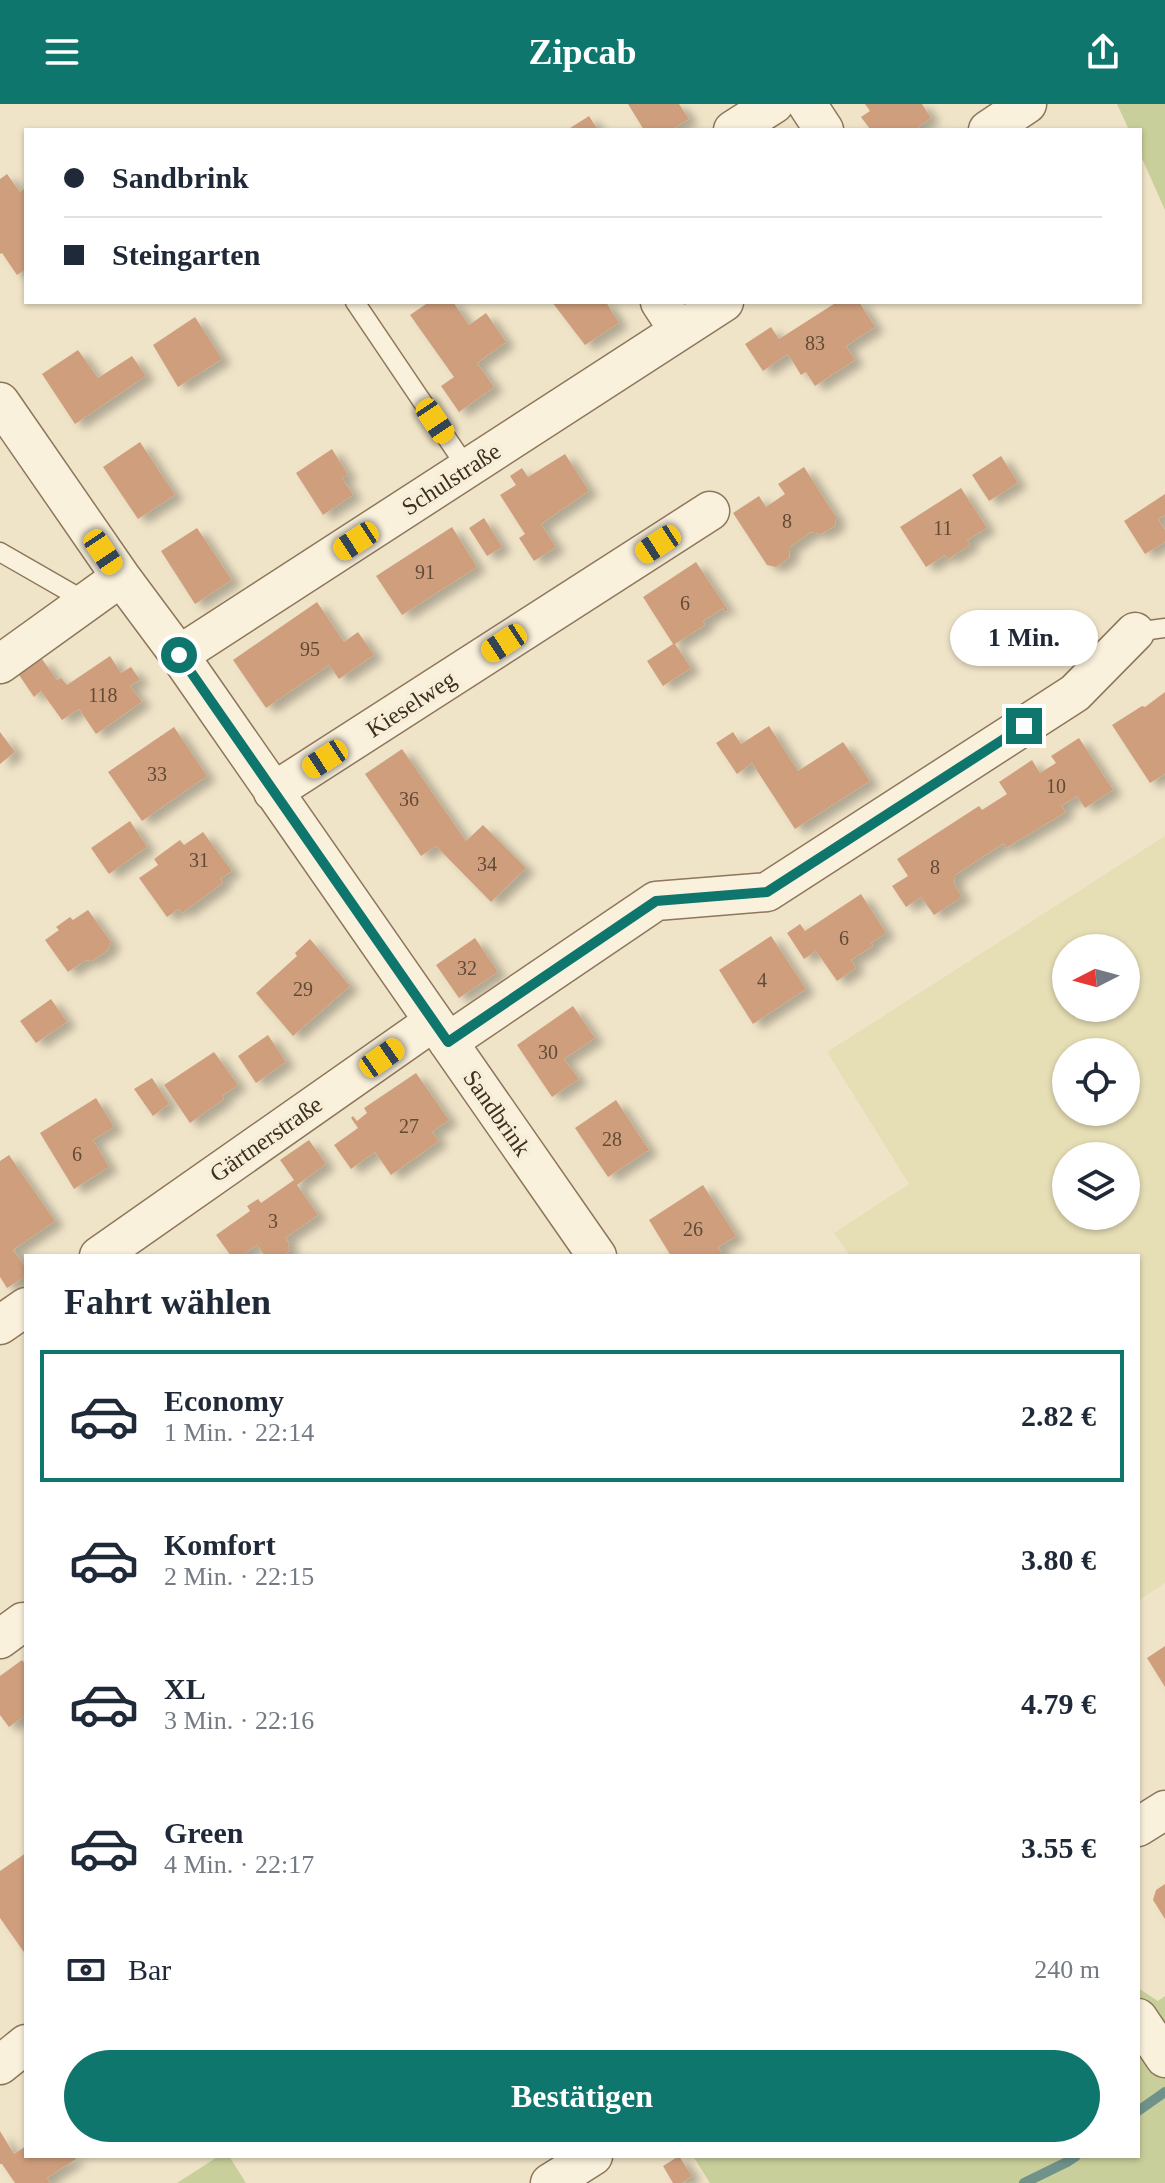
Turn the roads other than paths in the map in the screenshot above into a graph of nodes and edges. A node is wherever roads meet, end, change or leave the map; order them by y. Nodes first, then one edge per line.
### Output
1 (774, 104) edge
2 (807, 104) edge
3 (1027, 104) edge
4 (736, 128) edge
5 (823, 128) edge
6 (991, 128) edge
7 (356, 304) edge
8 (716, 304) edge
9 (669, 316) edge
10 (0, 402) edge
11 (467, 468) junction
12 (710, 511) dead end
13 (0, 552) edge
14 (121, 577) junction
15 (87, 602) junction
16 (1150, 630) edge
17 (179, 655) junction
18 (0, 664) edge
19 (273, 792) junction
20 (440, 1032) junction
21 (102, 1254) edge
22 (596, 1254) edge
23 (24, 1308) edge
24 (0, 1325) edge
25 (1165, 1810) edge
26 (1140, 1826) edge
27 (24, 2046) edge
28 (0, 2065) edge
29 (590, 2158) edge
30 (550, 2183) edge

1 - 4 street
2 - 5 street
3 - 6 street
7 - 11 lane
8 - 9 street, Schulstraße
9 - 11 street, Schulstraße
10 - 14 street, Sandbrink
11 - 17 street, Schulstraße
12 - 19 street, Kieselweg
13 - 15 lane
14 - 15 street
14 - 17 street, Sandbrink
15 - 18 street
16 - 20 street, Gärtnerstraße
17 - 19 street, Sandbrink
19 - 20 street, Sandbrink
20 - 21 street, Gärtnerstraße
20 - 22 street, Sandbrink
23 - 24 street
25 - 26 street
27 - 28 street
29 - 30 street

